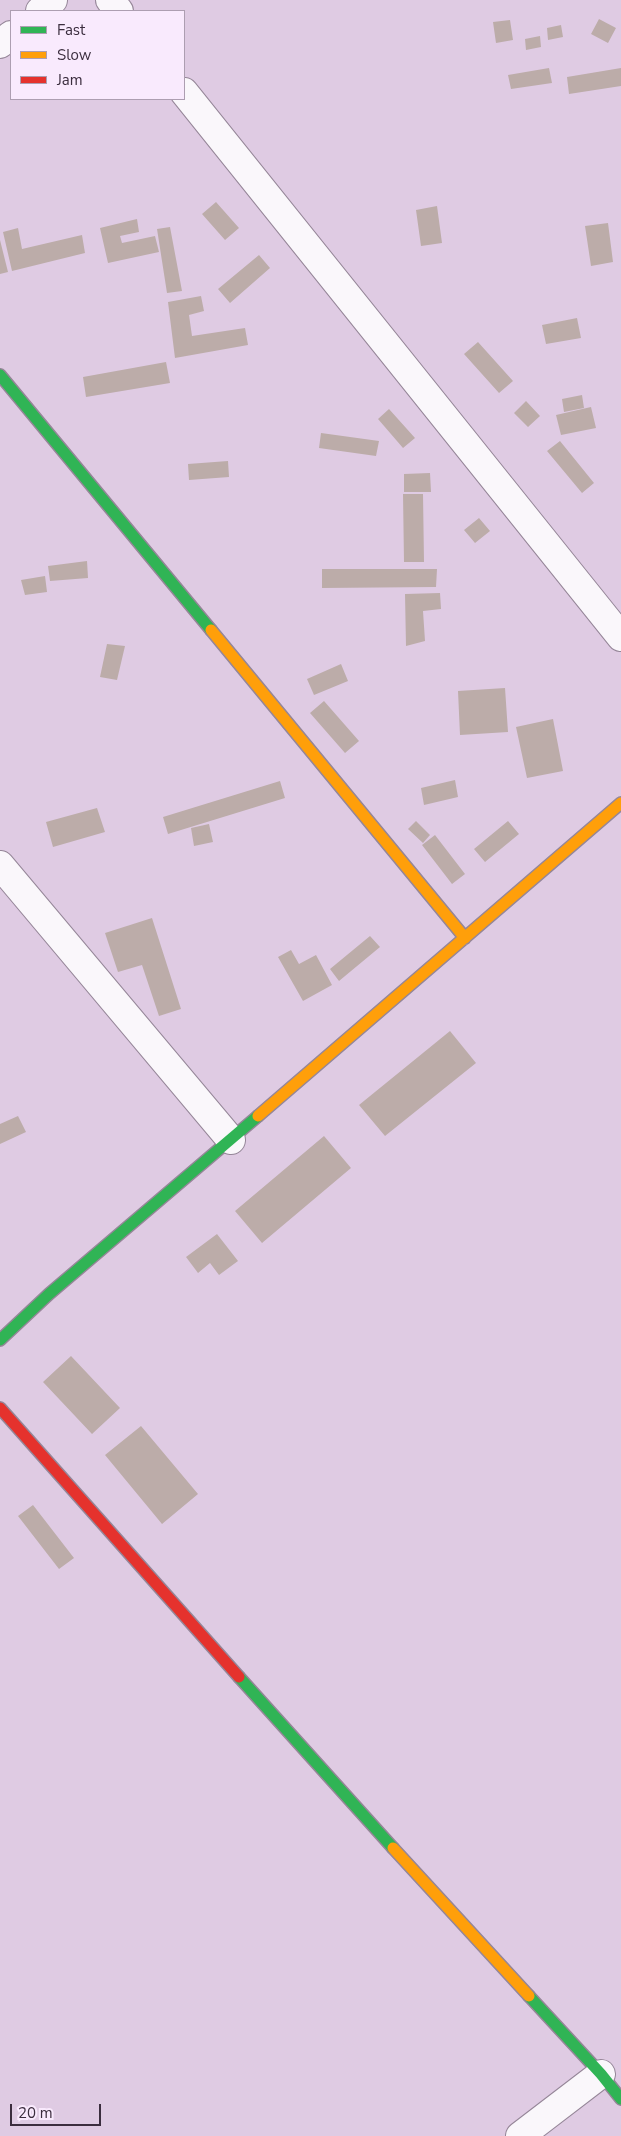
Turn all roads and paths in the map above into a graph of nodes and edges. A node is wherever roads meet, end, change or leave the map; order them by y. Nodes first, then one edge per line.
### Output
1 (53, 0) edge
2 (110, 0) edge
3 (41, 10) edge
4 (118, 10) edge
5 (10, 36) edge
6 (0, 44) edge
7 (185, 93) edge
8 (0, 375) edge
9 (621, 638) edge
10 (621, 803) edge
11 (0, 865) edge
12 (465, 938) junction
13 (231, 1140) junction
14 (0, 1340) edge
15 (0, 1408) edge
16 (601, 2074) junction
17 (621, 2099) edge
18 (520, 2136) edge

1 - 3 street
2 - 4 street
5 - 6 street
7 - 9 street
8 - 12 street
10 - 12 street
11 - 13 street
12 - 13 street
13 - 14 street
15 - 16 street
16 - 17 street
16 - 18 street

